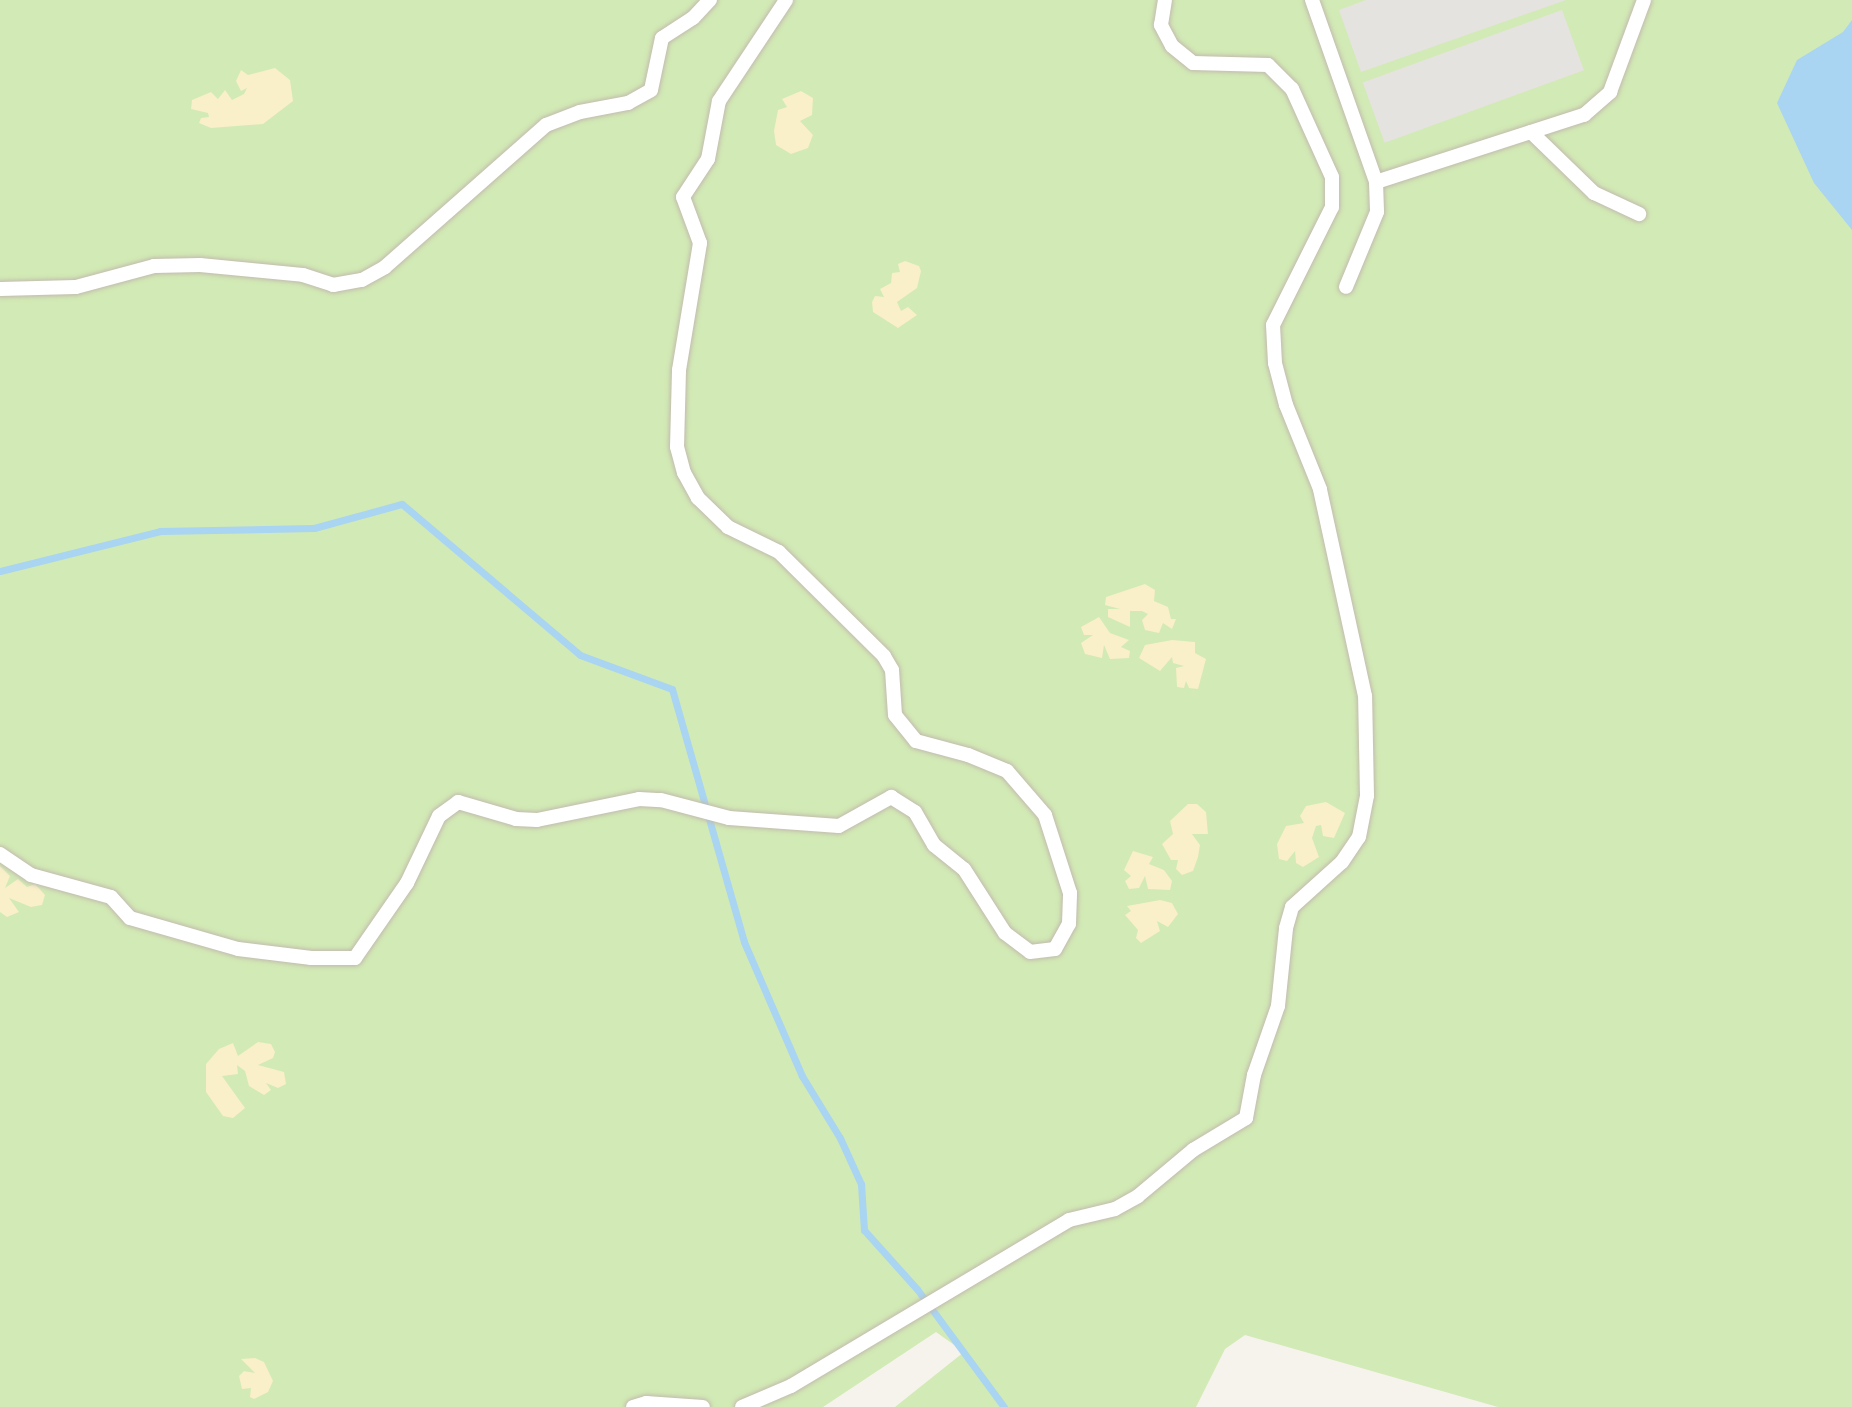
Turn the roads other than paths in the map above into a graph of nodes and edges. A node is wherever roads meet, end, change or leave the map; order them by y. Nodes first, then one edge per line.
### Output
1 (710, 0) edge
2 (786, 0) edge
3 (1165, 0) edge
4 (1312, 0) edge
5 (1644, 0) edge
6 (1531, 132) junction
7 (1376, 182) junction
8 (1639, 214) dead end
9 (1346, 287) dead end
10 (0, 289) edge
11 (0, 854) edge
12 (633, 1407) edge
13 (704, 1407) edge
14 (742, 1407) edge

1 - 10 lane
2 - 11 lane
3 - 14 lane
4 - 7 lane
5 - 6 lane
6 - 7 lane
6 - 8 lane
7 - 9 lane
12 - 13 lane

